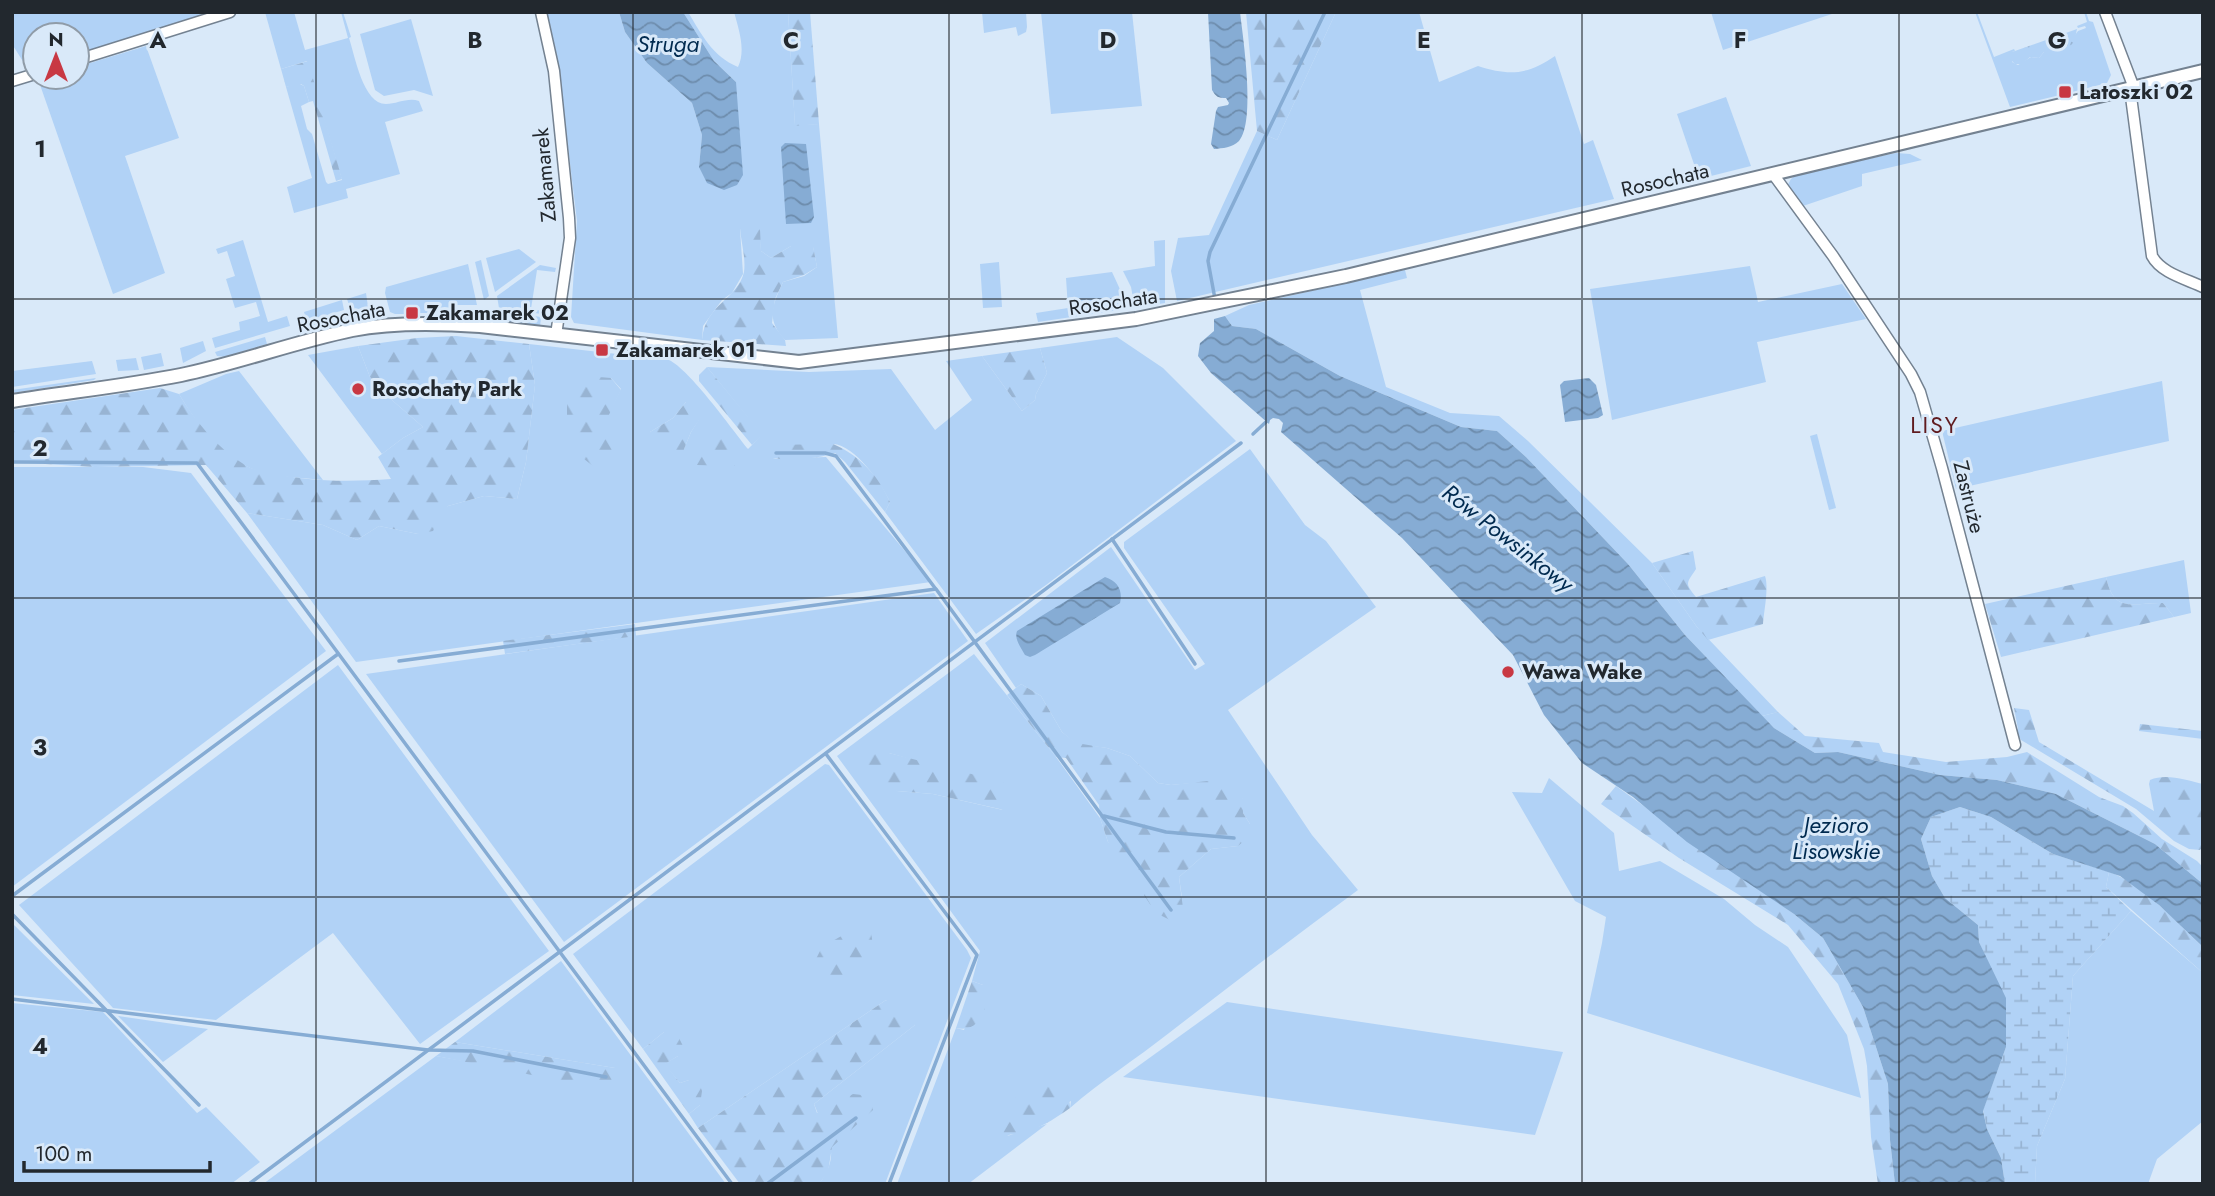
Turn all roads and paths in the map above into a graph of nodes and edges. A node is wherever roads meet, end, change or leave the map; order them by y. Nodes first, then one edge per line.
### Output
1 (230, 12) edge
2 (541, 12) edge
3 (2105, 12) edge
4 (91, 56) edge
5 (2203, 71) edge
6 (2132, 88) junction
7 (1773, 174) junction
8 (2203, 287) edge
9 (556, 335) junction
10 (12, 401) edge
11 (2015, 744) dead end

1 - 4 street
2 - 9 street, Zakamarek
3 - 6 street
5 - 6 street, Rosochata
6 - 7 street, Rosochata
6 - 8 street
7 - 9 street, Rosochata
7 - 11 street, Zastruże
9 - 10 street, Rosochata

